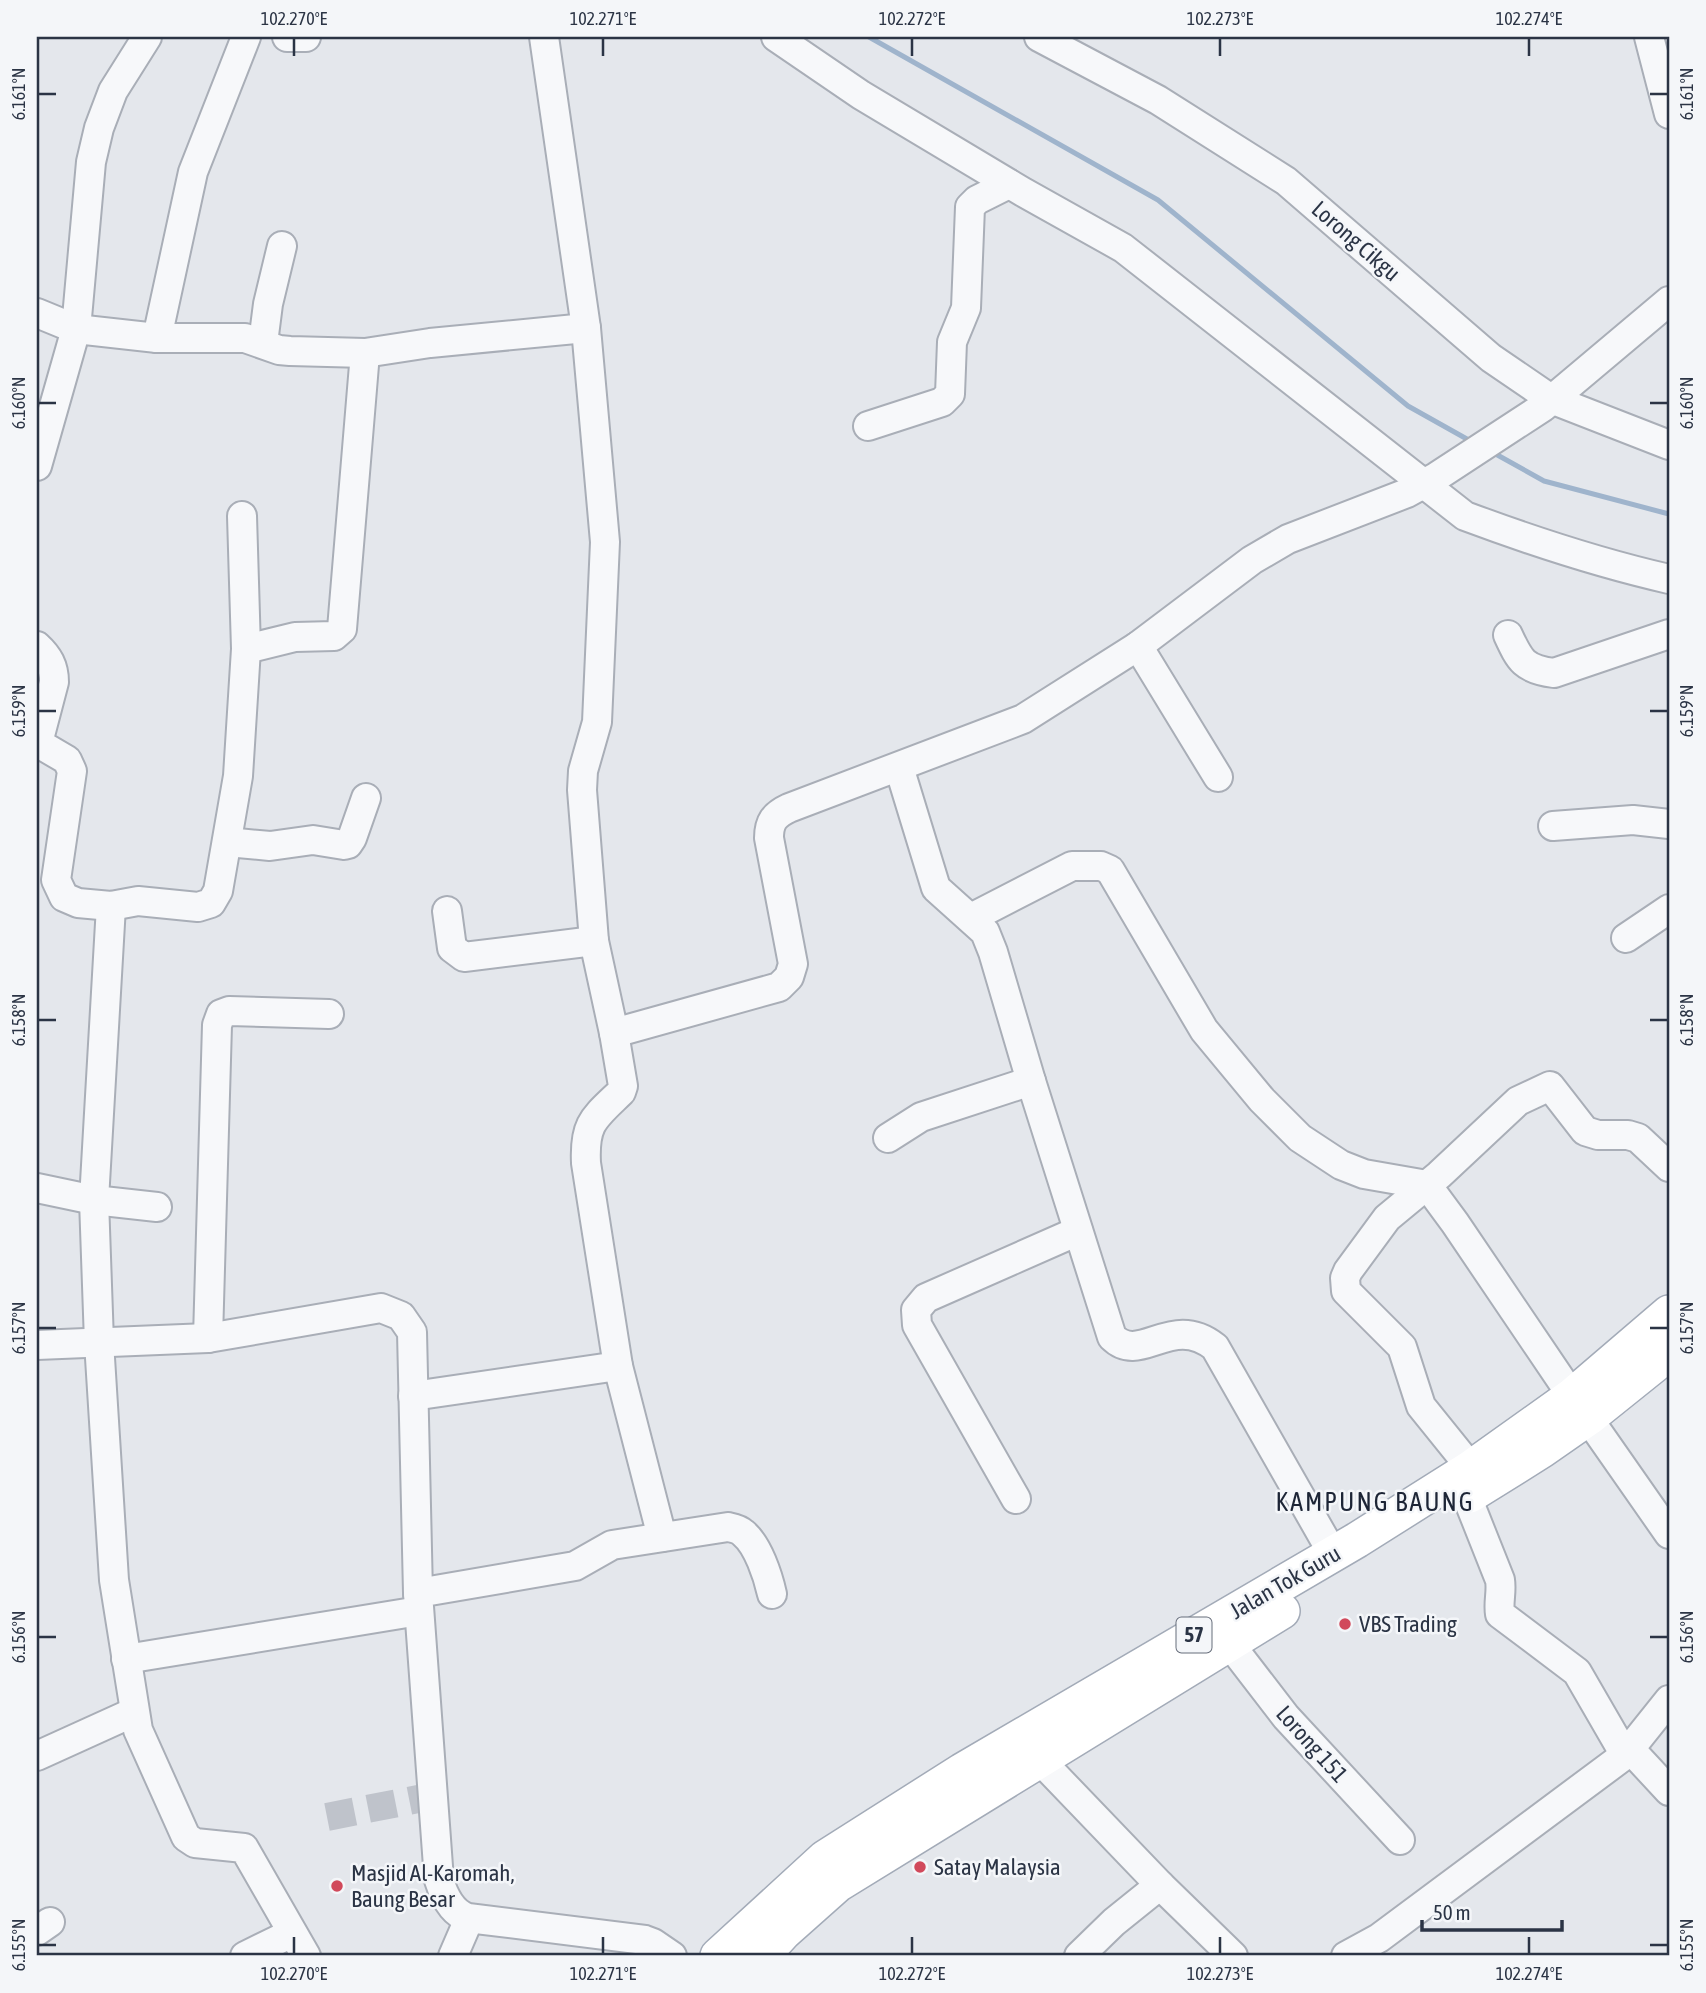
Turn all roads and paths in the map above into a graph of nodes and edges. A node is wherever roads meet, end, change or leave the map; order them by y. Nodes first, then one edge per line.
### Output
1 (147, 37) edge
2 (246, 37) edge
3 (287, 37) edge
4 (306, 37) edge
5 (544, 37) edge
6 (776, 37) edge
7 (1039, 37) edge
8 (1649, 37) edge
9 (1669, 114) edge
10 (1009, 184) junction
11 (282, 246) dead end
12 (1669, 301) edge
13 (37, 313) edge
14 (586, 328) junction
15 (76, 329) junction
16 (157, 338) junction
17 (263, 343) junction
18 (365, 353) junction
19 (1547, 403) junction
20 (868, 426) dead end
21 (1669, 445) edge
22 (37, 466) edge
23 (1431, 481) junction
24 (242, 516) dead end
25 (1669, 579) edge
26 (1669, 634) edge
27 (1508, 635) dead end
28 (37, 646) edge
29 (1138, 646) junction
30 (246, 649) junction
31 (37, 743) edge
32 (899, 767) junction
33 (1218, 777) dead end
34 (366, 798) dead end
35 (1669, 824) edge
36 (1553, 826) dead end
37 (226, 842) junction
38 (111, 906) junction
39 (1669, 909) edge
40 (447, 911) dead end
41 (971, 918) junction
42 (1626, 938) dead end
43 (594, 941) junction
44 (329, 1014) dead end
45 (614, 1033) junction
46 (1031, 1080) junction
47 (888, 1138) dead end
48 (1669, 1167) edge
49 (1427, 1185) junction
50 (37, 1188) edge
51 (94, 1200) junction
52 (157, 1207) dead end
53 (1078, 1231) junction
54 (1669, 1312) edge
55 (208, 1338) junction
56 (99, 1342) junction
57 (37, 1345) edge
58 (1669, 1353) edge
59 (618, 1366) junction
60 (413, 1396) junction
61 (1580, 1407) junction
62 (1469, 1482) junction
63 (1016, 1499) dead end
64 (1669, 1534) edge
65 (662, 1537) junction
66 (1333, 1554) junction
67 (772, 1594) dead end
68 (419, 1602) junction
69 (1229, 1643) junction
70 (127, 1659) junction
71 (1669, 1700) edge
72 (134, 1712) junction
73 (1627, 1752) junction
74 (37, 1756) edge
75 (1040, 1760) junction
76 (1669, 1791) edge
77 (1400, 1840) dead end
78 (1160, 1885) junction
79 (470, 1919) junction
80 (299, 1945) edge
81 (1384, 1947) edge
82 (245, 1956) edge
83 (453, 1956) edge
84 (672, 1956) edge
85 (718, 1956) edge
86 (762, 1956) edge
87 (1079, 1956) edge
88 (1233, 1956) edge
89 (1346, 1956) edge

1 - 15 street
2 - 16 street
3 - 4 street
5 - 14 street
6 - 10 street
7 - 19 street, Lorong Cikgu
8 - 9 street
10 - 20 street
10 - 23 street
11 - 17 street
12 - 19 street
13 - 15 street
14 - 18 street
14 - 43 street
15 - 16 street
15 - 22 street
16 - 17 street
17 - 18 street
18 - 30 street
19 - 21 street, Lorong Cikgu
19 - 23 street
23 - 25 street
23 - 29 street
24 - 30 street
26 - 27 street
28 - 31 street
29 - 32 street
29 - 33 street
30 - 37 street
31 - 38 street
32 - 41 street
32 - 45 street
34 - 37 street
35 - 36 street
37 - 38 street
38 - 51 street
39 - 42 street
40 - 43 street
41 - 46 street
41 - 49 street
43 - 45 street
44 - 55 street
45 - 59 street
46 - 47 street
46 - 53 street
48 - 49 street
49 - 61 street
49 - 62 street
50 - 51 street
51 - 52 street
51 - 56 street
53 - 63 street
53 - 66 street
54 - 61 main road, Jalan Tok Guru / 57
55 - 56 street
55 - 60 street
56 - 57 street
56 - 70 street
58 - 61 main road, Jalan Tok Guru / 57
59 - 60 street
59 - 65 street
60 - 68 street
61 - 62 main road, Jalan Tok Guru / 57
61 - 64 street
62 - 66 main road, Jalan Tok Guru / 57
62 - 69 main road, Jalan Tok Guru / 57
62 - 73 street
65 - 67 street
65 - 68 street
66 - 85 main road, Jalan Tok Guru / 57
68 - 70 street
68 - 79 street
69 - 75 main road, Jalan Tok Guru / 57
69 - 77 street, Lorong 151
70 - 72 street
71 - 73 street
72 - 74 street
72 - 80 street
73 - 76 street
73 - 81 street
75 - 78 street
75 - 86 main road, Jalan Tok Guru / 57
78 - 87 street
78 - 88 street
79 - 83 street
79 - 84 street
80 - 82 street
81 - 89 street

